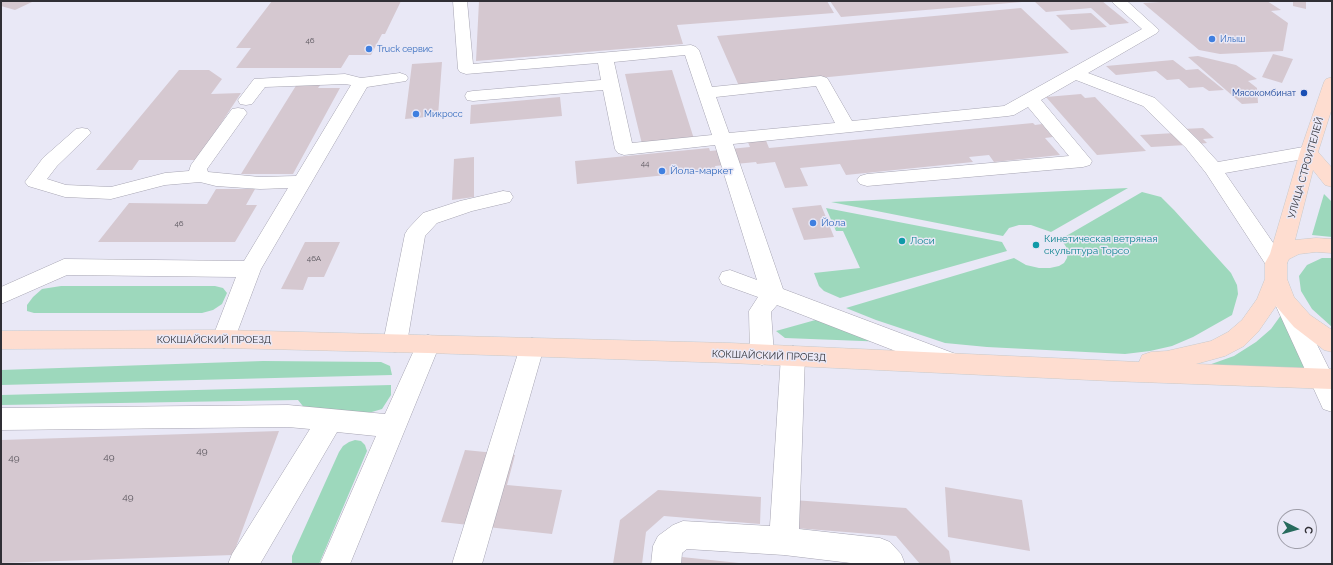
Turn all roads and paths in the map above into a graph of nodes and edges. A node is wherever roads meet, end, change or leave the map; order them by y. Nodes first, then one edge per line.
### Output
1 (460, 1) edge
2 (1118, 1) edge
3 (605, 58) junction
4 (1076, 74) junction
5 (400, 78) dead end
6 (361, 83) junction
7 (1332, 83) edge
8 (610, 84) junction
9 (706, 93) junction
10 (473, 96) dead end
11 (1031, 98) junction
12 (846, 127) junction
13 (82, 132) dead end
14 (722, 139) junction
15 (1309, 152) junction
16 (1213, 169) junction
17 (200, 176) junction
18 (867, 180) dead end
19 (1332, 181) edge
20 (301, 182) junction
21 (503, 197) dead end
22 (1332, 246) edge
23 (1278, 265) junction
24 (250, 269) junction
25 (730, 278) dead end
26 (773, 294) junction
27 (1, 296) edge
28 (1285, 301) junction
29 (224, 339) junction
30 (1, 340) edge
31 (394, 343) junction
32 (1332, 343) edge
33 (428, 344) junction
34 (532, 347) junction
35 (762, 355) junction
36 (793, 356) junction
37 (955, 364) junction
38 (1111, 371) junction
39 (1329, 386) edge
40 (1, 420) edge
41 (330, 420) junction
42 (393, 426) junction
43 (784, 541) junction
44 (243, 564) edge
45 (335, 564) edge
46 (466, 564) edge
47 (666, 564) edge
48 (890, 564) edge

1 - 3 street
2 - 4 street
3 - 8 street
3 - 9 street
4 - 11 street
4 - 16 street
5 - 6 street
6 - 17 street
6 - 20 street
7 - 15 main road, УЛИЦА СТРОИТЕЛЕЙ
8 - 10 street
8 - 14 street
9 - 12 street
9 - 14 street
11 - 12 street
11 - 18 street
12 - 14 street
13 - 17 street
14 - 26 street
15 - 16 street
15 - 19 main road
15 - 23 main road, УЛИЦА СТРОИТЕЛЕЙ
16 - 23 street
17 - 20 street
20 - 24 street
21 - 31 street
22 - 23 main road
23 - 28 main road
23 - 38 main road, УЛИЦА СТРОИТЕЛЕЙ
24 - 27 street
24 - 29 street
25 - 26 street
26 - 35 street
26 - 37 street
28 - 32 main road
28 - 39 street
29 - 30 main road, КОКШАЙСКИЙ ПРОЕЗД
29 - 31 main road, КОКШАЙСКИЙ ПРОЕЗД
31 - 33 main road, КОКШАЙСКИЙ ПРОЕЗД
33 - 34 main road, КОКШАЙСКИЙ ПРОЕЗД
33 - 42 street
34 - 35 main road, КОКШАЙСКИЙ ПРОЕЗД
34 - 46 street
35 - 36 main road, КОКШАЙСКИЙ ПРОЕЗД
36 - 37 main road, КОКШАЙСКИЙ ПРОЕЗД
36 - 43 street
37 - 38 main road, КОКШАЙСКИЙ ПРОЕЗД
38 - 39 main road, КОКШАЙСКИЙ ПРОЕЗД
40 - 41 street
41 - 42 street
41 - 44 street
42 - 45 street
43 - 47 street
43 - 48 street

